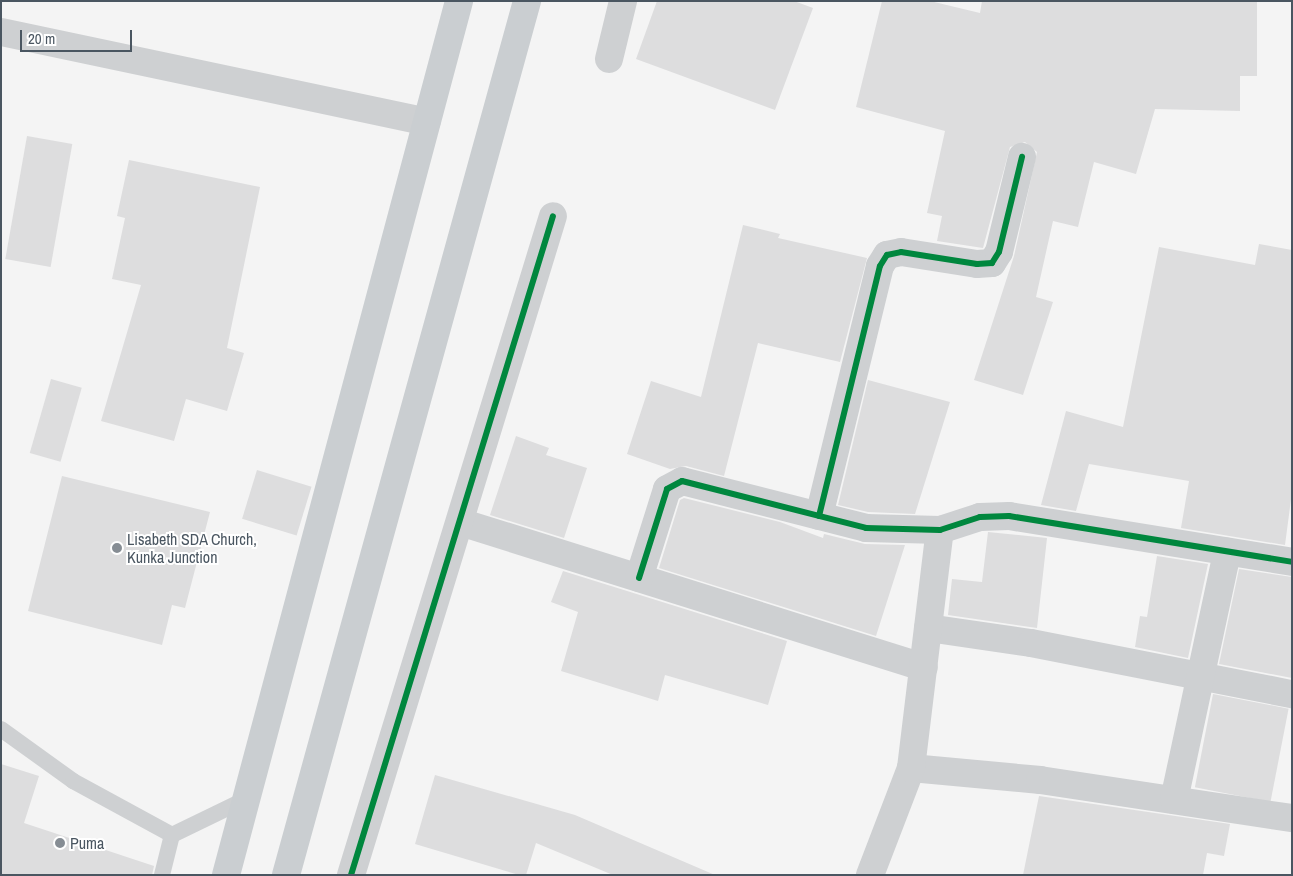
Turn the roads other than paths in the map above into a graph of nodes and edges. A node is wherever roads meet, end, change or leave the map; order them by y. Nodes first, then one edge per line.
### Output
1 (459, 1) edge
2 (527, 1) edge
3 (623, 1) edge
4 (1, 32) edge
5 (609, 59) dead end
6 (427, 122) junction
7 (1022, 157) dead end
8 (553, 216) dead end
9 (819, 516) junction
10 (460, 522) junction
11 (940, 530) junction
12 (1227, 552) junction
13 (1292, 562) edge
14 (639, 578) junction
15 (928, 628) junction
16 (924, 667) junction
17 (1199, 676) junction
18 (1292, 694) edge
19 (1, 729) edge
20 (910, 768) junction
21 (246, 799) junction
22 (1174, 800) junction
23 (1292, 818) edge
24 (172, 835) junction
25 (162, 875) edge
26 (226, 875) edge
27 (286, 875) edge
28 (352, 875) edge
29 (870, 875) edge

1 - 6 main road
2 - 27 main road
3 - 5 street
4 - 6 street
6 - 21 main road
7 - 9 street
8 - 10 street
9 - 11 street
9 - 14 street
10 - 14 street
10 - 28 street
11 - 12 street
11 - 15 street
12 - 13 street
12 - 17 street
14 - 16 street
15 - 16 street
15 - 17 street
16 - 20 street
17 - 18 street
17 - 22 street
19 - 24 lane
20 - 22 street
20 - 29 street
21 - 24 lane
21 - 26 main road
22 - 23 street
24 - 25 lane

